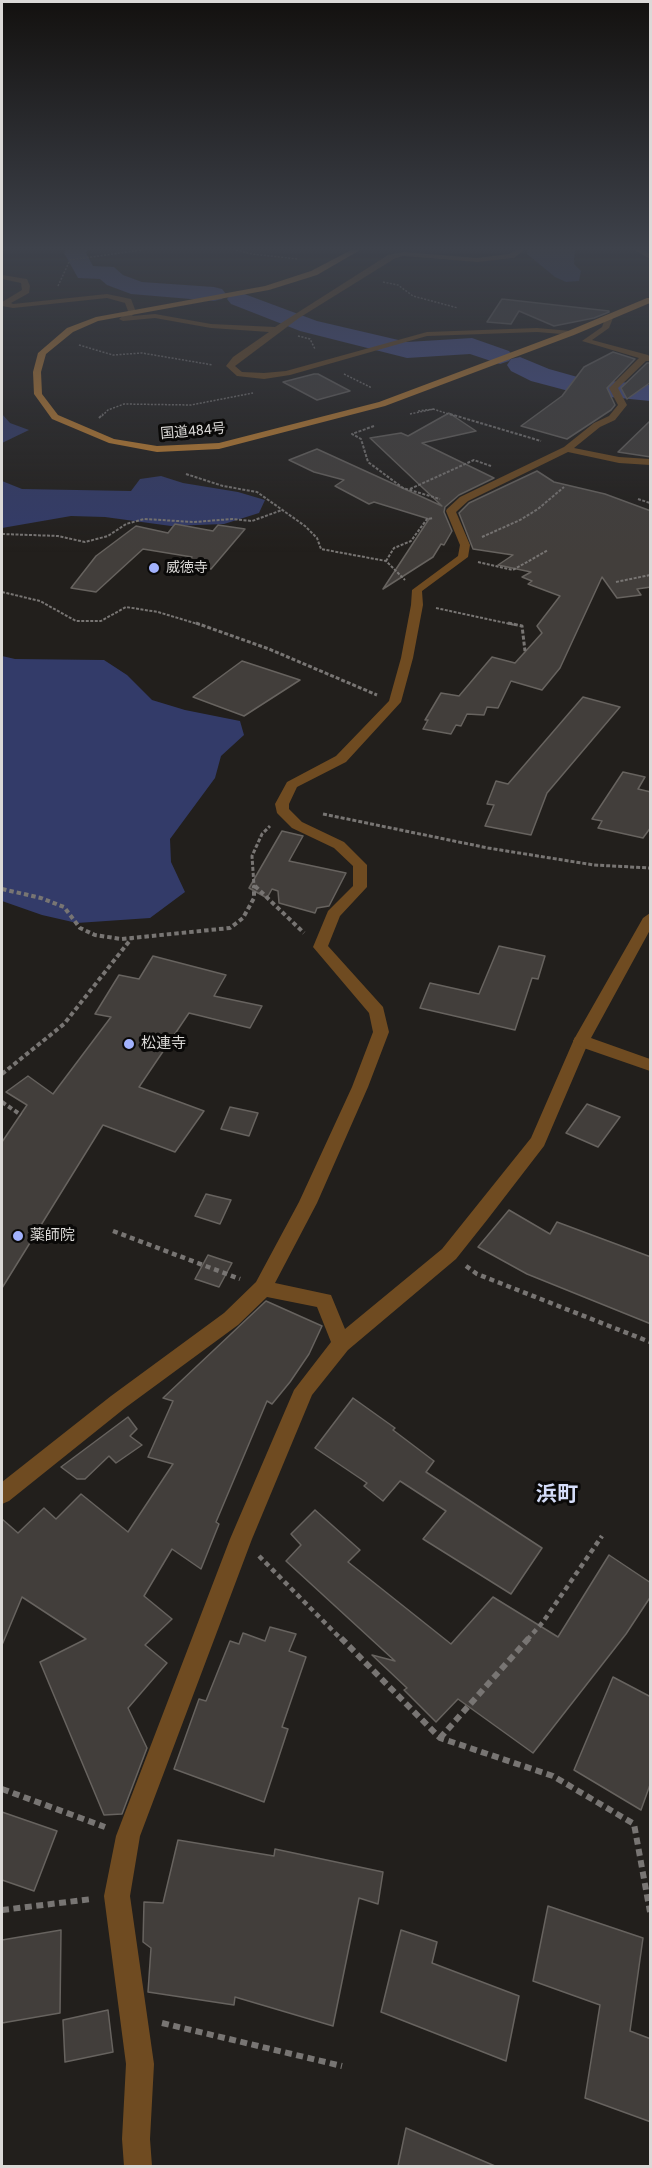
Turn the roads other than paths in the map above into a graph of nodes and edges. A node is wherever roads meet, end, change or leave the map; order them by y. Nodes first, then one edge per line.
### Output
1 (45, 350) edge
2 (248, 350) edge
3 (369, 350) edge
4 (525, 350) edge
5 (619, 350) edge
6 (648, 358) edge
7 (567, 448) junction
8 (651, 462) edge
9 (651, 918) edge
10 (581, 1041) junction
11 (651, 1065) edge
12 (263, 1288) junction
13 (341, 1344) junction
14 (2, 1494) edge
15 (138, 2166) edge

1 - 4 highway, 国道484号
2 - 3 street
5 - 6 street
6 - 7 street
7 - 8 street
7 - 12 street
9 - 10 street
10 - 11 street
10 - 13 street
12 - 13 street
12 - 14 street
13 - 15 street

